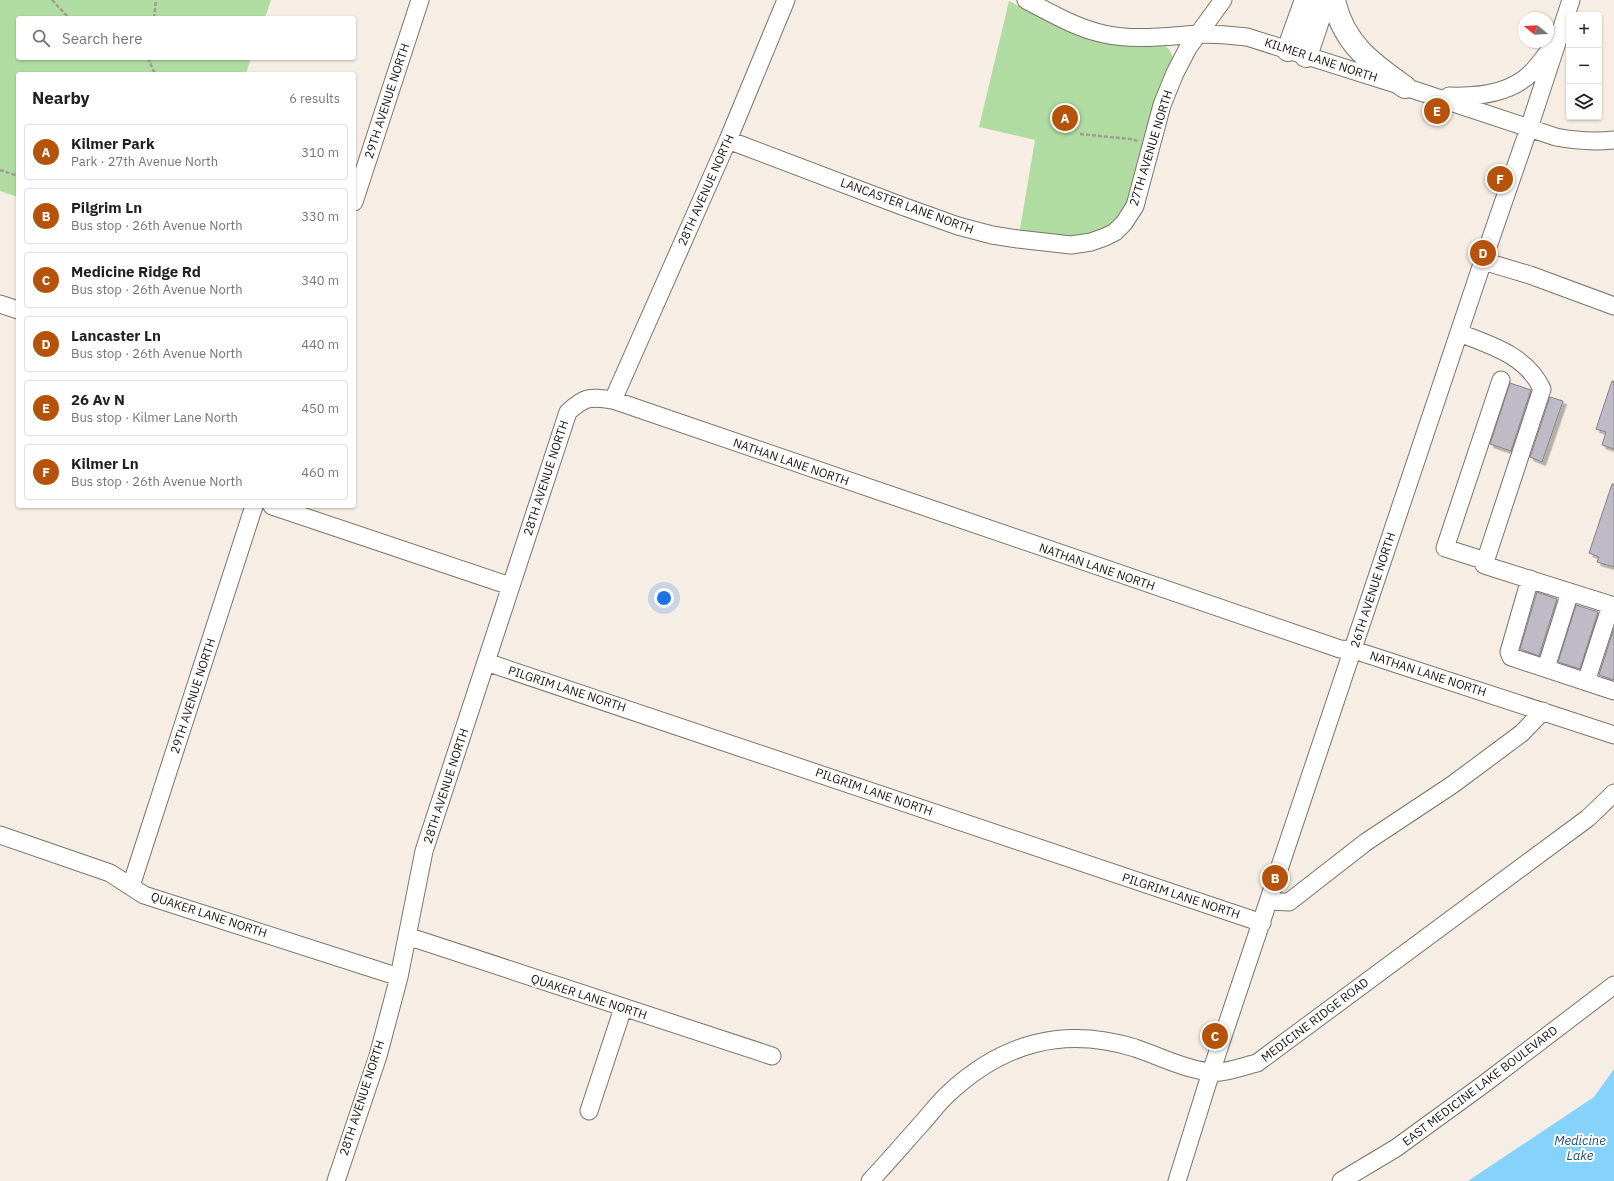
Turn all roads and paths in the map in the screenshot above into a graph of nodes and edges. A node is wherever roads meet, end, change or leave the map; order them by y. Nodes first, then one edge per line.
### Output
1 (52, 0) edge
2 (156, 0) edge
3 (420, 0) edge
4 (786, 0) edge
5 (1026, 0) edge
6 (1223, 0) edge
7 (1306, 0) edge
8 (1325, 0) edge
9 (1334, 0) edge
10 (1571, 0) edge
11 (68, 16) edge
12 (154, 16) edge
13 (1198, 34) junction
14 (1558, 41) junction
15 (1297, 53) junction
16 (148, 60) edge
17 (154, 72) edge
18 (1405, 87) junction
19 (1429, 95) junction
20 (1529, 128) junction
21 (1080, 134) dead end
22 (728, 140) junction
23 (1614, 140) edge
24 (1150, 145) junction
25 (0, 170) edge
26 (16, 175) edge
27 (356, 196) edge
28 (1092, 242) joint
29 (1483, 261) junction
30 (0, 304) edge
31 (1614, 306) edge
32 (16, 309) edge
33 (1459, 333) junction
34 (1501, 380) dead end
35 (582, 400) joint
36 (613, 400) junction
37 (253, 508) edge
38 (278, 508) edge
39 (1486, 561) junction
40 (1530, 579) junction
41 (510, 586) junction
42 (1570, 592) junction
43 (1613, 606) edge
44 (1354, 650) junction
45 (486, 662) junction
46 (1546, 668) junction
47 (1586, 682) junction
48 (1614, 691) edge
49 (1543, 711) junction
50 (1614, 735) edge
51 (1614, 792) edge
52 (0, 836) edge
53 (131, 886) junction
54 (1269, 901) junction
55 (1262, 922) junction
56 (407, 936) junction
57 (399, 977) junction
58 (1614, 985) edge
59 (623, 1008) junction
60 (772, 1056) dead end
61 (1211, 1072) junction
62 (589, 1111) dead end
63 (336, 1181) edge
64 (870, 1181) edge
65 (1177, 1181) edge
66 (1341, 1181) edge

1 - 11 path
2 - 12 path
3 - 27 street, 29TH AVENUE NORTH
4 - 22 street, 28TH AVENUE NORTH
5 - 13 street, KILMER LANE NORTH
6 - 13 street, 27TH AVENUE NORTH
7 - 15 highway
8 - 15 highway
9 - 18 highway
10 - 14 street, 26TH AVENUE NORTH
13 - 15 street, KILMER LANE NORTH
13 - 24 street, 27TH AVENUE NORTH
14 - 19 street
14 - 20 street, 26TH AVENUE NORTH
15 - 18 street, KILMER LANE NORTH
16 - 17 path
18 - 19 street, KILMER LANE NORTH
19 - 20 street, KILMER LANE NORTH
20 - 23 street, KILMER LANE NORTH
20 - 29 street, 26TH AVENUE NORTH
21 - 24 path
22 - 28 street, LANCASTER LANE NORTH
22 - 36 street, 28TH AVENUE NORTH
24 - 28 street, 27TH AVENUE NORTH
25 - 26 path
29 - 31 street
29 - 33 street, 26TH AVENUE NORTH
30 - 32 street
33 - 39 street
33 - 44 street, 26TH AVENUE NORTH
34 - 39 street
35 - 36 street, NATHAN LANE NORTH
35 - 41 street, 28TH AVENUE NORTH
36 - 44 street, NATHAN LANE NORTH
37 - 53 street, 29TH AVENUE NORTH
38 - 41 street
39 - 40 street
40 - 42 street
40 - 46 street
41 - 45 street, 28TH AVENUE NORTH
42 - 43 street
42 - 46 street
43 - 47 street
44 - 49 street, NATHAN LANE NORTH
44 - 54 street, 26TH AVENUE NORTH
45 - 55 street, PILGRIM LANE NORTH
45 - 56 street, 28TH AVENUE NORTH
46 - 47 street
47 - 48 street
49 - 50 street, NATHAN LANE NORTH
49 - 54 street
51 - 61 street, MEDICINE RIDGE ROAD
52 - 53 street, QUAKER LANE NORTH
53 - 57 street, QUAKER LANE NORTH
54 - 55 street, 26TH AVENUE NORTH
55 - 61 street, 26TH AVENUE NORTH
56 - 57 street, 28TH AVENUE NORTH
56 - 59 street, QUAKER LANE NORTH
57 - 63 street, 28TH AVENUE NORTH
58 - 66 street, EAST MEDICINE LAKE BOULEVARD
59 - 60 street, QUAKER LANE NORTH
59 - 62 street
61 - 64 street, MEDICINE RIDGE ROAD
61 - 65 street, 26TH AVENUE NORTH

